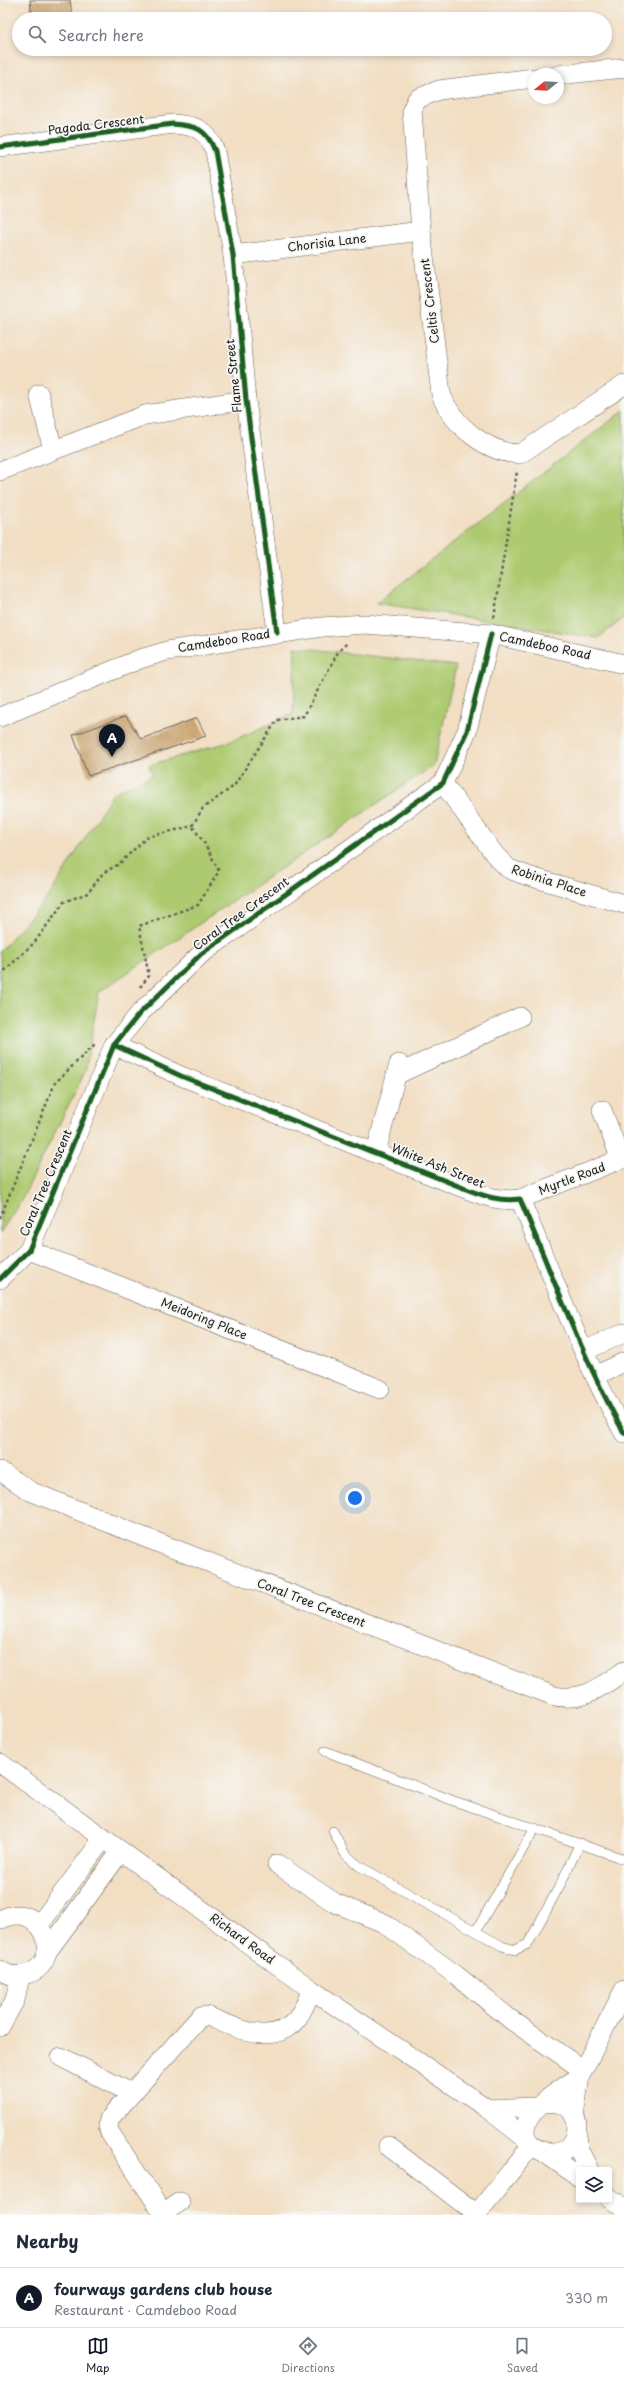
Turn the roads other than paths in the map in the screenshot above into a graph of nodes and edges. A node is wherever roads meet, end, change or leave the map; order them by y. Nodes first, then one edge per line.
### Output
1 (624, 68) edge
2 (564, 74) edge
3 (528, 79) edge
4 (194, 126) joint
5 (0, 147) edge
6 (421, 231) junction
7 (233, 256) junction
8 (624, 385) edge
9 (39, 394) dead end
10 (246, 400) junction
11 (53, 450) junction
12 (0, 471) edge
13 (277, 632) junction
14 (491, 634) junction
15 (624, 664) edge
16 (0, 717) edge
17 (443, 783) junction
18 (624, 904) edge
19 (520, 1017) dead end
20 (106, 1043) junction
21 (602, 1110) dead end
22 (376, 1152) junction
23 (622, 1159) edge
24 (520, 1199) junction
25 (29, 1250) junction
26 (0, 1279) edge
27 (624, 1333) edge
28 (584, 1351) junction
29 (624, 1362) edge
30 (596, 1376) junction
31 (380, 1389) dead end
32 (624, 1433) edge
33 (0, 1471) edge
34 (624, 1671) edge
35 (325, 1751) dead end
36 (0, 1763) edge
37 (535, 1828) junction
38 (333, 1831) dead end
39 (103, 1839) junction
40 (580, 1843) junction
41 (121, 1851) junction
42 (624, 1859) edge
43 (277, 1864) dead end
44 (0, 1920) edge
45 (40, 1925) junction
46 (476, 1931) junction
47 (47, 1952) junction
48 (0, 1970) edge
49 (20, 1976) junction
50 (312, 1990) junction
51 (624, 1990) edge
52 (0, 2027) edge
53 (61, 2057) dead end
54 (582, 2073) junction
55 (131, 2093) junction
56 (540, 2105) junction
57 (488, 2109) junction
58 (576, 2124) junction
59 (533, 2145) junction
60 (388, 2146) dead end
61 (588, 2167) edge
62 (576, 2175) edge
63 (612, 2199) edge
64 (180, 2202) dead end
65 (624, 2209) edge
66 (477, 2215) edge

1 - 2 street
3 - 6 street, Celtis Crescent
4 - 5 street, Pagoda Crescent
4 - 7 street, Flame Street
6 - 7 street, Chorisia Lane
6 - 8 street, Celtis Crescent
7 - 10 street, Flame Street
9 - 11 street
10 - 11 street
10 - 13 street, Flame Street
11 - 12 street
13 - 14 street, Camdeboo Road
13 - 16 street, Camdeboo Road
14 - 15 street, Camdeboo Road
14 - 17 street, Coral Tree Crescent
17 - 18 street, Robinia Place
17 - 20 street, Coral Tree Crescent
19 - 22 street
20 - 22 street, White Ash Street
20 - 25 street, Coral Tree Crescent
21 - 23 street
22 - 24 street, White Ash Street
23 - 24 street, Myrtle Road
24 - 28 street
25 - 26 street, Coral Tree Crescent
25 - 31 street, Meidoring Place
27 - 28 street
28 - 30 street
29 - 30 street
30 - 32 street
33 - 34 street, Coral Tree Crescent
35 - 37 lane
36 - 39 street, Richard Road
37 - 40 lane
37 - 46 lane
38 - 46 lane
39 - 41 street, Richard Road
39 - 45 street
40 - 42 lane
40 - 46 lane
41 - 47 street
41 - 50 street, Richard Road
43 - 54 street
44 - 45 street
45 - 47 street
47 - 49 street
48 - 49 street
49 - 52 street
50 - 55 street
50 - 57 street, Richard Road
51 - 54 street
53 - 55 street
54 - 56 street
54 - 58 street
55 - 64 street
56 - 57 street
56 - 58 street
56 - 59 street
57 - 59 street, Richard Road
58 - 59 street
58 - 61 street
59 - 62 street, Richard Road
59 - 66 street
60 - 66 street
63 - 65 street

